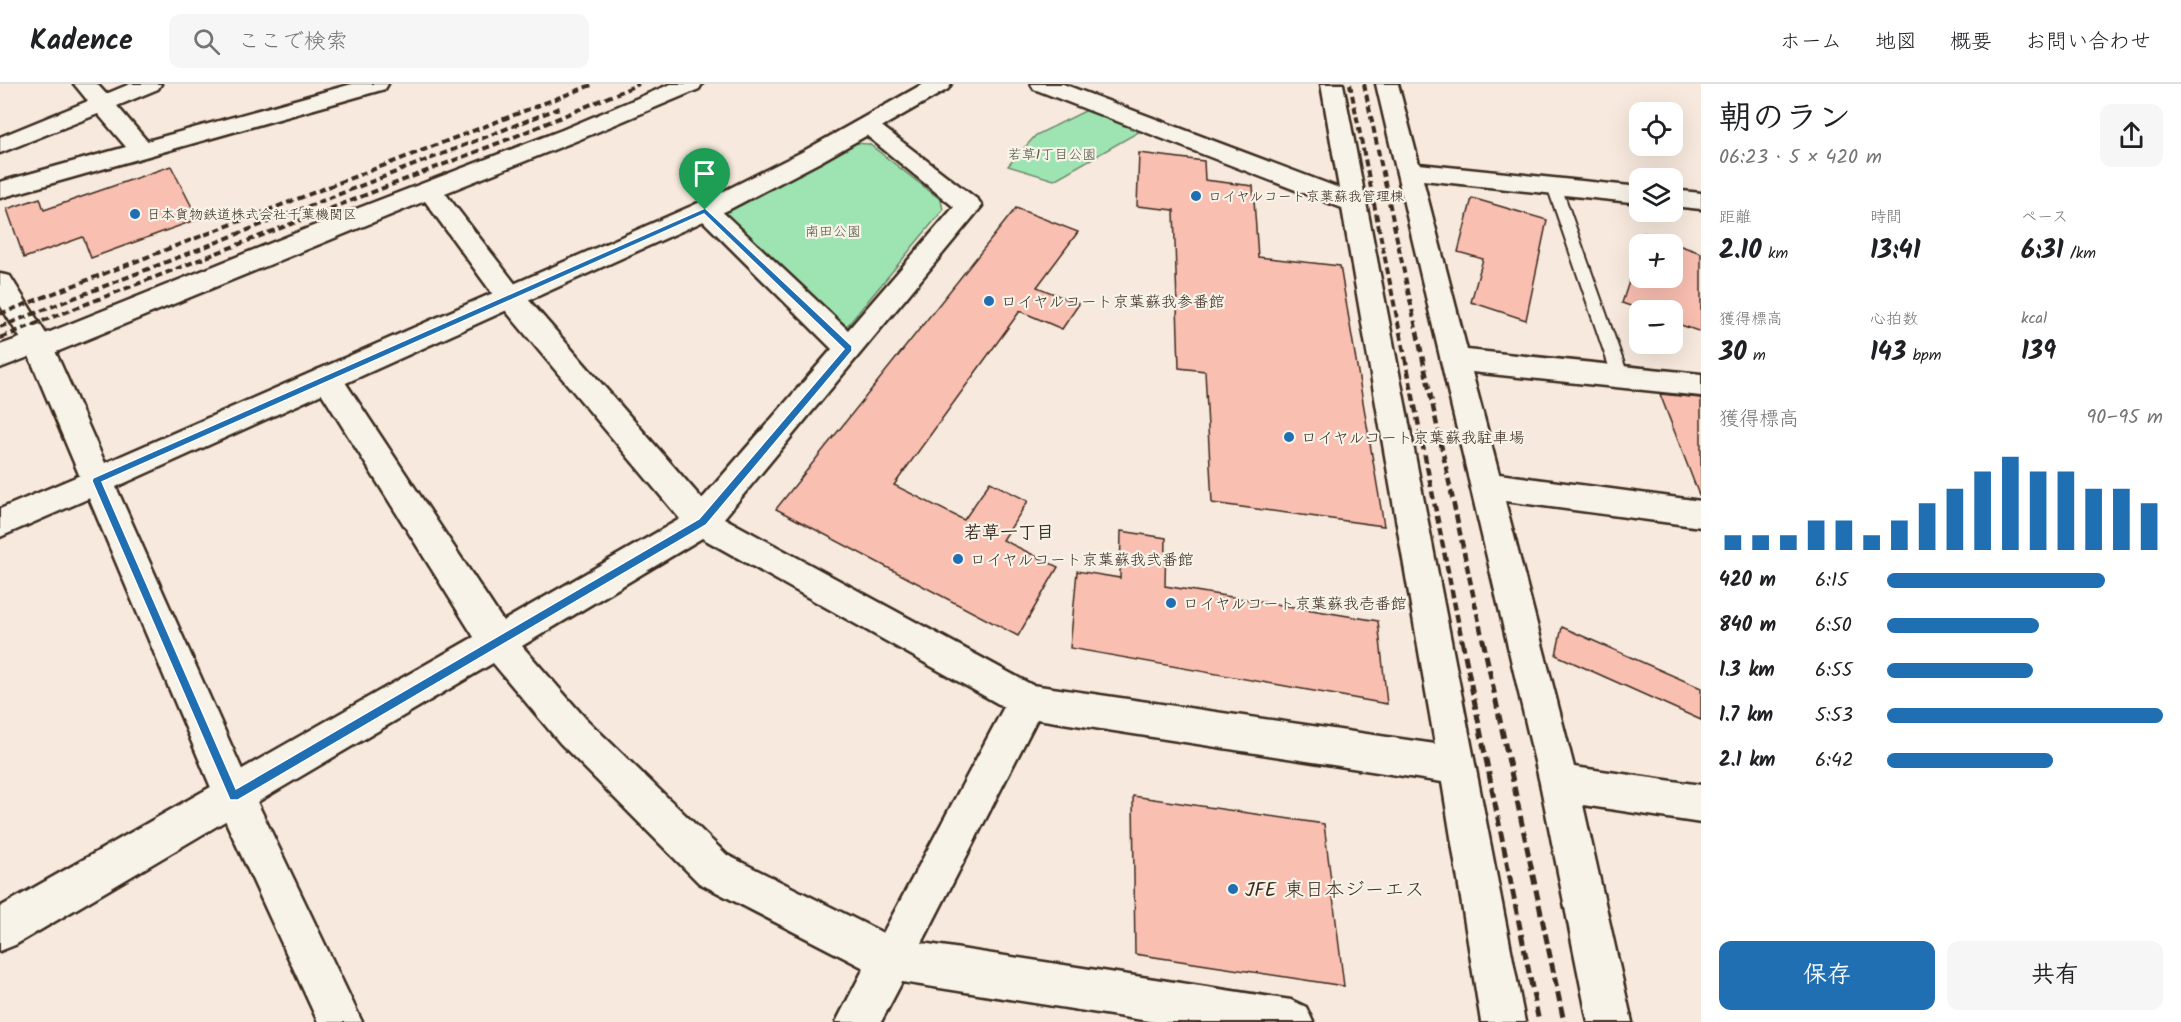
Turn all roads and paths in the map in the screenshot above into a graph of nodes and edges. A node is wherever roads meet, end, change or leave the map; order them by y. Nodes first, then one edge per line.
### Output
1 (86, 84) edge
2 (150, 84) edge
3 (290, 84) edge
4 (376, 84) edge
5 (691, 84) edge
6 (940, 84) edge
7 (1042, 84) edge
8 (1332, 84) edge
9 (1387, 84) edge
10 (310, 102) junction
11 (102, 104) junction
12 (867, 126) junction
13 (0, 147) edge
14 (141, 149) junction
15 (1408, 171) junction
16 (1554, 186) junction
17 (0, 190) edge
18 (430, 190) junction
19 (1629, 194) edge
20 (1683, 199) edge
21 (1701, 201) edge
22 (1354, 203) junction
23 (705, 210) junction
24 (1, 286) edge
25 (510, 297) junction
26 (38, 345) junction
27 (849, 348) junction
28 (0, 357) edge
29 (1454, 359) junction
30 (1620, 375) junction
31 (327, 378) junction
32 (1701, 385) edge
33 (96, 481) junction
34 (1484, 485) junction
35 (1701, 514) edge
36 (702, 522) junction
37 (0, 524) edge
38 (497, 642) junction
39 (1027, 701) junction
40 (1458, 766) junction
41 (1558, 783) junction
42 (234, 796) junction
43 (1701, 804) edge
44 (0, 930) edge
45 (891, 959) junction
46 (340, 1022) edge
47 (858, 1022) edge
48 (1292, 1022) edge
49 (1503, 1022) edge
50 (1610, 1022) edge

1 - 11 street
2 - 11 street
3 - 10 street
4 - 10 street
5 - 18 street
6 - 12 street
7 - 22 street
8 - 22 street
9 - 15 street
10 - 14 street
11 - 13 street
11 - 14 street
12 - 23 street
12 - 27 street
14 - 17 street
15 - 16 street
15 - 29 street
16 - 19 street
16 - 30 lane
18 - 25 street
18 - 26 street
20 - 21 street
22 - 40 street
23 - 25 street
23 - 27 street
24 - 26 street
25 - 31 street
25 - 36 street
26 - 28 street
26 - 33 street
27 - 36 street
29 - 30 street
29 - 34 street
30 - 32 street
31 - 33 street
31 - 38 street
33 - 37 street
33 - 42 street
34 - 35 street
34 - 41 street
36 - 38 street
36 - 39 street
38 - 42 street
38 - 45 street
39 - 40 street
39 - 45 street
40 - 49 street
41 - 43 street
41 - 50 street
42 - 44 street
42 - 46 street
45 - 47 street
45 - 48 street

